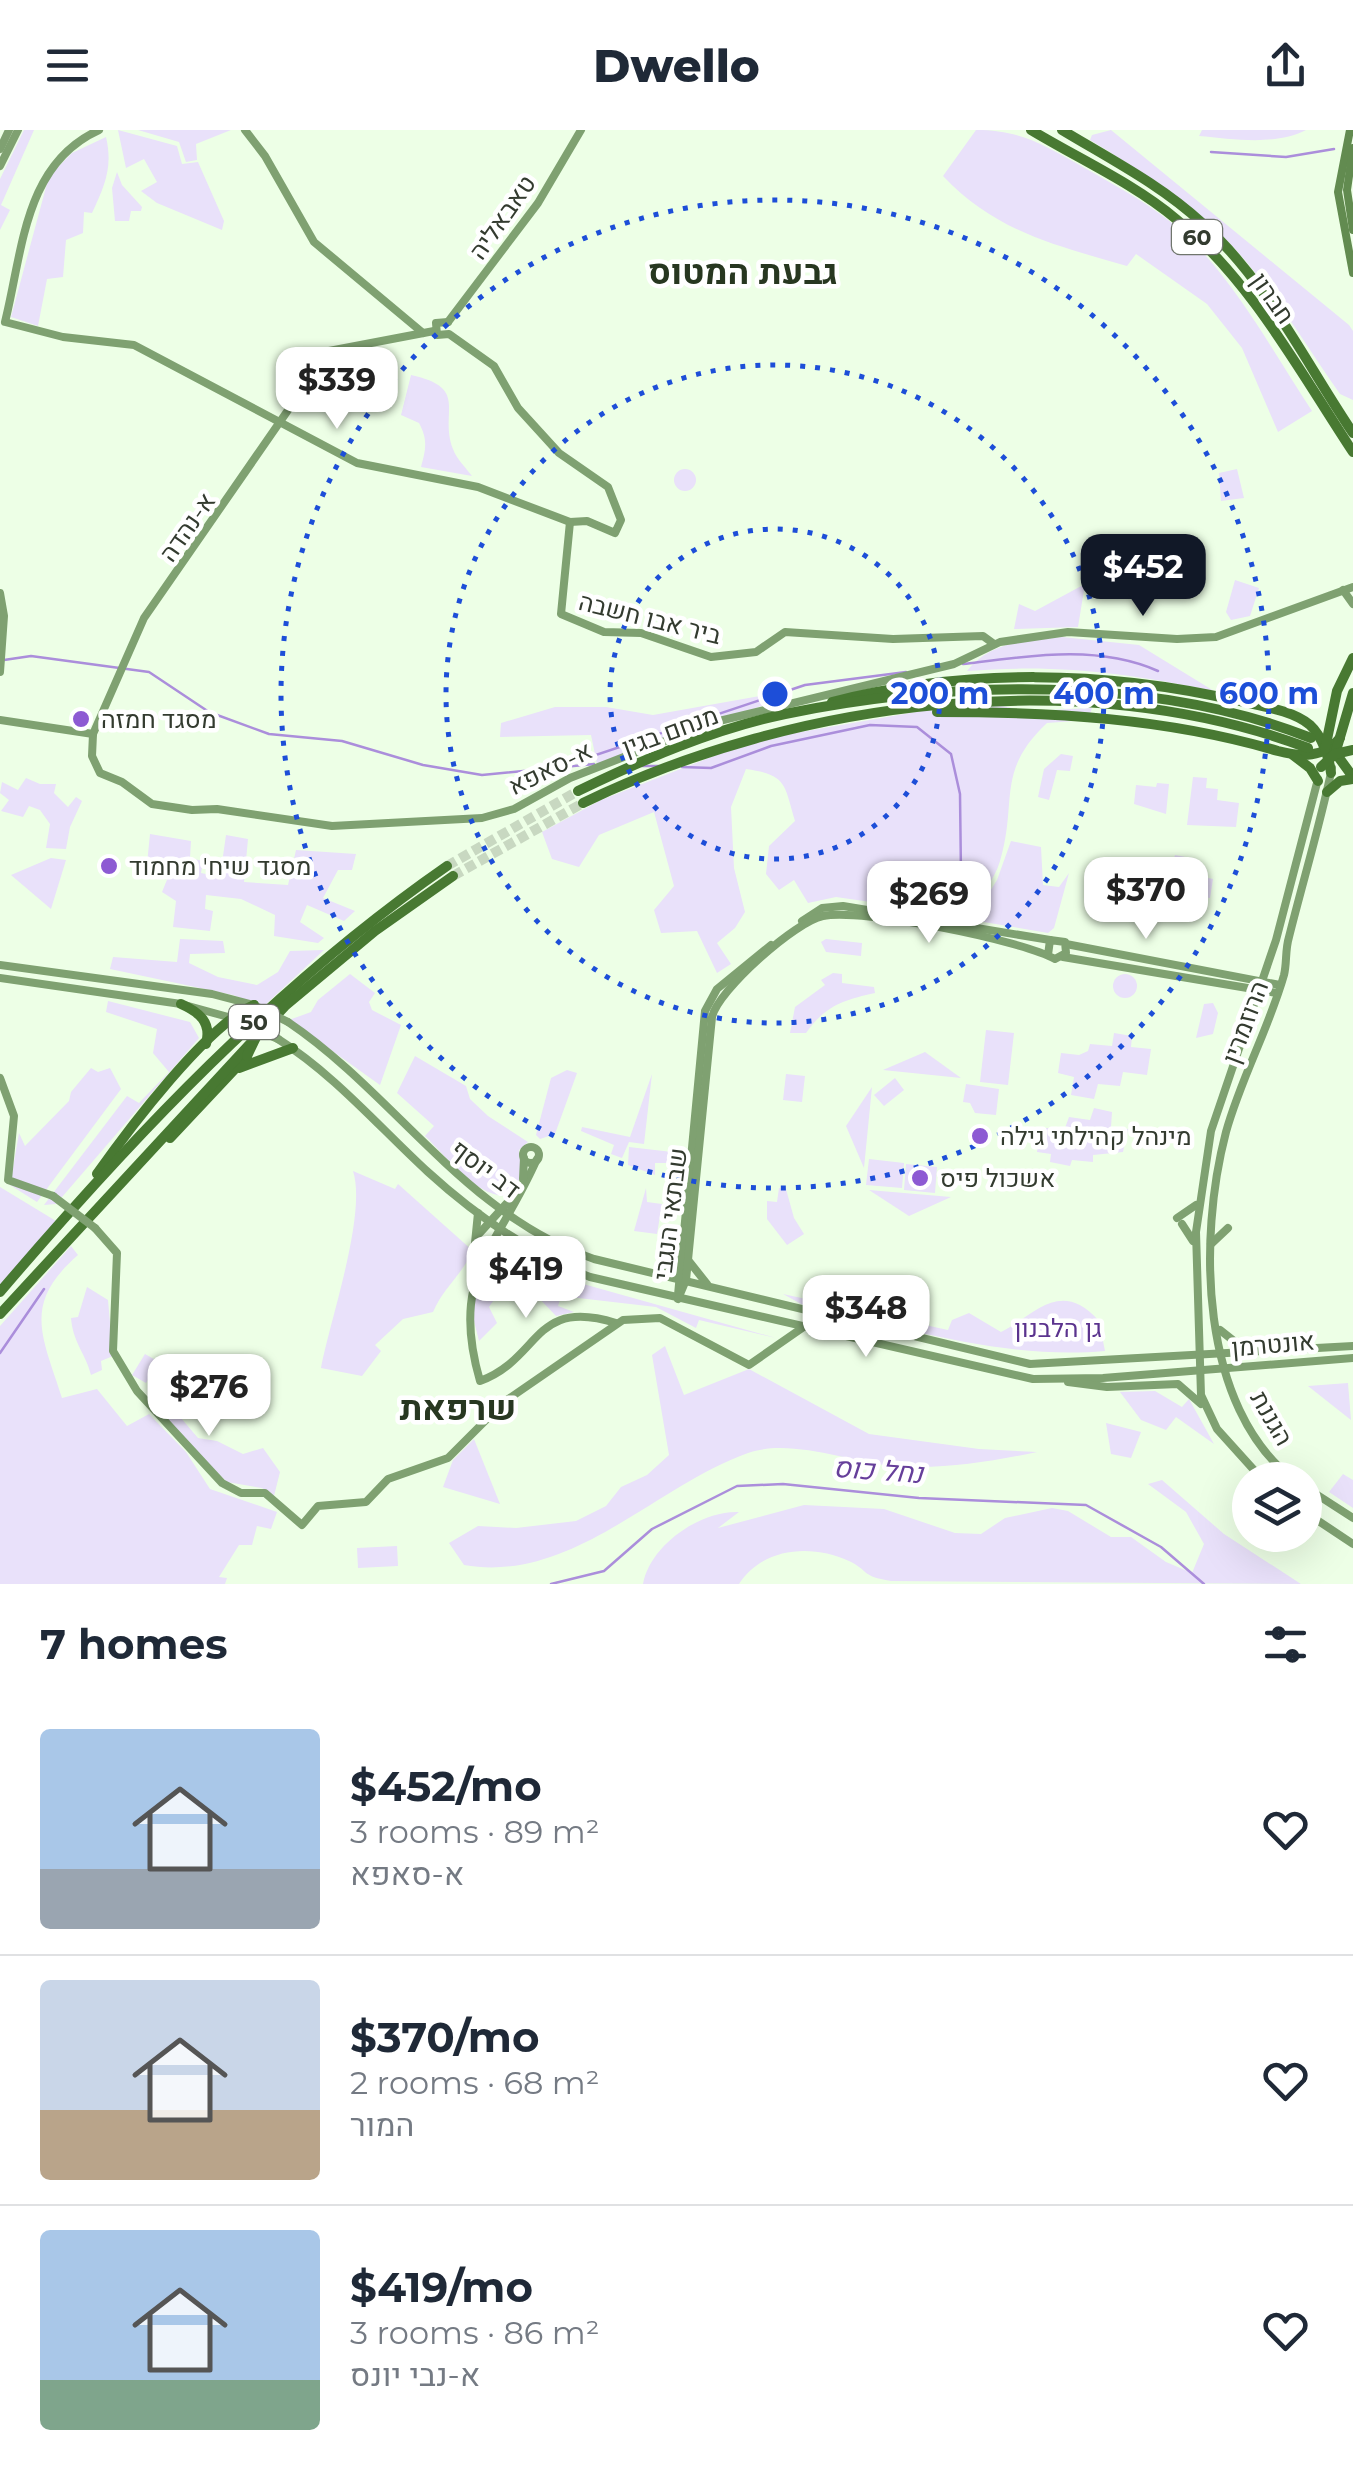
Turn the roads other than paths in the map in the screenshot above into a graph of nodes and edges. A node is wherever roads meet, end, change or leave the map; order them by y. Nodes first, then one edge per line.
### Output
1 (9, 130) edge
2 (18, 130) edge
3 (99, 130) edge
4 (245, 130) edge
5 (580, 130) edge
6 (1031, 130) edge
7 (1062, 130) edge
8 (1350, 130) edge
9 (1353, 148) edge
10 (0, 149) edge
11 (0, 166) edge
12 (1353, 230) edge
13 (1353, 273) edge
14 (448, 322) junction
15 (434, 331) junction
16 (424, 334) junction
17 (450, 334) junction
18 (1333, 400) junction
19 (1353, 409) edge
20 (281, 418) junction
21 (1348, 428) edge
22 (1353, 452) edge
23 (570, 522) junction
24 (1353, 587) edge
25 (1343, 590) junction
26 (0, 593) edge
27 (1353, 604) edge
28 (994, 644) junction
29 (1353, 658) edge
30 (0, 672) edge
31 (1353, 692) edge
32 (1335, 699) junction
33 (902, 712) junction
34 (787, 714) junction
35 (0, 720) edge
36 (1303, 720) junction
37 (1349, 725) edge
38 (92, 734) junction
39 (1353, 750) edge
40 (1292, 755) junction
41 (1330, 755) junction
42 (1353, 778) edge
43 (1318, 782) junction
44 (578, 791) tunnel mouth
45 (1327, 792) junction
46 (584, 802) tunnel mouth
47 (1050, 940) junction
48 (1066, 944) junction
49 (1048, 955) junction
50 (1063, 957) junction
51 (1270, 960) junction
52 (1220, 962) dead end
53 (0, 964) edge
54 (1284, 974) junction
55 (1230, 976) junction
56 (0, 978) edge
57 (1240, 982) junction
58 (1260, 986) junction
59 (1293, 988) dead end
60 (1278, 989) junction
61 (181, 1004) junction
62 (254, 1005) junction
63 (1250, 1015) junction
64 (230, 1017) junction
65 (258, 1029) junction
66 (206, 1045) junction
67 (293, 1048) junction
68 (234, 1071) junction
69 (0, 1078) edge
70 (515, 1196) junction
71 (79, 1199) junction
72 (1199, 1201) junction
73 (494, 1202) junction
74 (92, 1210) junction
75 (477, 1212) junction
76 (508, 1212) junction
77 (492, 1222) junction
78 (1228, 1228) dead end
79 (502, 1230) junction
80 (477, 1236) junction
81 (682, 1243) junction
82 (1195, 1246) junction
83 (477, 1248) junction
84 (490, 1250) junction
85 (1208, 1253) junction
86 (688, 1258) junction
87 (480, 1267) junction
88 (659, 1274) junction
89 (682, 1280) junction
90 (711, 1286) junction
91 (0, 1292) edge
92 (678, 1299) junction
93 (0, 1314) edge
94 (584, 1316) junction
95 (773, 1319) junction
96 (616, 1323) junction
97 (805, 1326) junction
98 (1218, 1328) junction
99 (593, 1338) junction
100 (780, 1343) junction
101 (1353, 1346) edge
102 (1248, 1350) junction
103 (1222, 1352) junction
104 (1197, 1353) junction
105 (1353, 1358) edge
106 (1227, 1368) junction
107 (1214, 1370) junction
108 (1198, 1371) junction
109 (1059, 1379) junction
110 (1230, 1382) junction
111 (1206, 1411) junction
112 (1246, 1462) edge
113 (1275, 1462) edge
114 (1322, 1499) edge
115 (1353, 1518) edge
116 (1322, 1523) edge
117 (1353, 1544) edge

1 - 10 street
2 - 11 street
3 - 20 street
4 - 16 street
5 - 14 street, טאבאליה
6 - 21 highway, חברון / 60
7 - 18 highway, חברון / 60
8 - 13 main road
9 - 12 main road
14 - 15 street
14 - 17 street
15 - 16 street
15 - 17 street
16 - 20 street, א-נהדה
17 - 23 street
18 - 19 highway
18 - 21 highway, חברון / 60
20 - 23 street
20 - 38 street, א-נהדה
21 - 22 highway, חברון / 60
23 - 28 street, ביר אבו חשבה
24 - 25 street, א-סאפא
25 - 27 street
25 - 28 street, א-סאפא
26 - 30 street
28 - 38 street, א-סאפא
29 - 32 highway
31 - 37 highway, הרוזמרין
32 - 36 highway
32 - 41 highway, הרוזמרין
33 - 34 highway, מנחם בגין
33 - 40 highway
33 - 46 highway, מנחם בגין
34 - 36 highway
34 - 44 highway, מנחם בגין
35 - 38 street
36 - 41 highway
37 - 41 highway, הרוזמרין
39 - 41 highway
40 - 41 highway
40 - 43 highway
41 - 42 highway
41 - 43 street, הרוזמרין
41 - 45 street, הרוזמרין
42 - 45 highway
43 - 51 street, הרוזמרין
45 - 54 street, הרוזמרין
47 - 48 street, שבתאי הנגבי
47 - 49 street
47 - 81 street, שבתאי הנגבי
48 - 50 street
48 - 55 street, שבתאי הנגבי
49 - 50 street, שבתאי הנגבי
49 - 86 street, שבתאי הנגבי
50 - 57 street, שבתאי הנגבי
51 - 57 street
51 - 58 street, הרוזמרין
52 - 55 street
53 - 62 street, דב יוסף, bridge
54 - 59 street
54 - 60 street, הרוזמרין
55 - 57 street, שבתאי הנגבי
56 - 61 street, דב יוסף
57 - 58 street
57 - 63 street
58 - 60 street
58 - 63 street, הרוזמרין
60 - 85 street, הרוזמרין
61 - 64 street, דב יוסף
61 - 66 highway
62 - 64 highway, bridge
62 - 65 highway, bridge
62 - 73 street, דב יוסף, bridge
63 - 72 street, הרוזמרין
64 - 65 street, דב יוסף, bridge
64 - 66 highway, bridge
65 - 67 street, דב יוסף, bridge
65 - 68 highway, bridge
66 - 71 highway
67 - 68 highway
67 - 75 street, דב יוסף
68 - 74 highway
69 - 99 street, bridge
70 - 73 street
70 - 76 street
70 - 76 street
71 - 74 highway, 50
71 - 91 highway, 50
72 - 82 street, הרוזמרין
72 - 82 street
73 - 76 street, דב יוסף
74 - 93 highway, 50
75 - 77 street, דב יוסף
75 - 80 street
76 - 77 street
76 - 79 street
76 - 88 street, דב יוסף
77 - 79 street, דב יוסף
77 - 80 street
78 - 85 street
79 - 84 street
79 - 92 street, דב יוסף
80 - 83 street
81 - 88 street
81 - 89 street, שבתאי הנגבי
82 - 104 street, הרוזמרין
83 - 84 street
83 - 87 street
84 - 87 street
85 - 98 street, הרוזמרין
86 - 89 street, שבתאי הנגבי
86 - 90 street
87 - 94 street
88 - 89 street, דב יוסף
89 - 90 street, דב יוסף
89 - 92 street, שבתאי הנגבי
90 - 104 street, דב יוסף
92 - 95 street, דב יוסף
94 - 96 street
94 - 99 street
95 - 97 street, דב יוסף
95 - 100 street
96 - 99 street
96 - 100 street
97 - 100 street
97 - 109 street, דב יוסף
98 - 102 street
98 - 103 street, הרוזמרין
101 - 102 street, אונטרמן
102 - 103 street, אונטרמן
103 - 104 street, דב יוסף
103 - 106 street, הרוזמרין
104 - 106 street
104 - 107 street
104 - 108 street, הגננת
105 - 106 street, אונטרמן
106 - 107 street, אונטרמן
106 - 110 street, הגננת
107 - 108 street, אונטרמן
107 - 110 street
108 - 109 street, דב יוסף
108 - 111 street, הגננת
109 - 111 street
110 - 113 street, הגננת
111 - 112 street, הגננת
114 - 115 street
116 - 117 street

